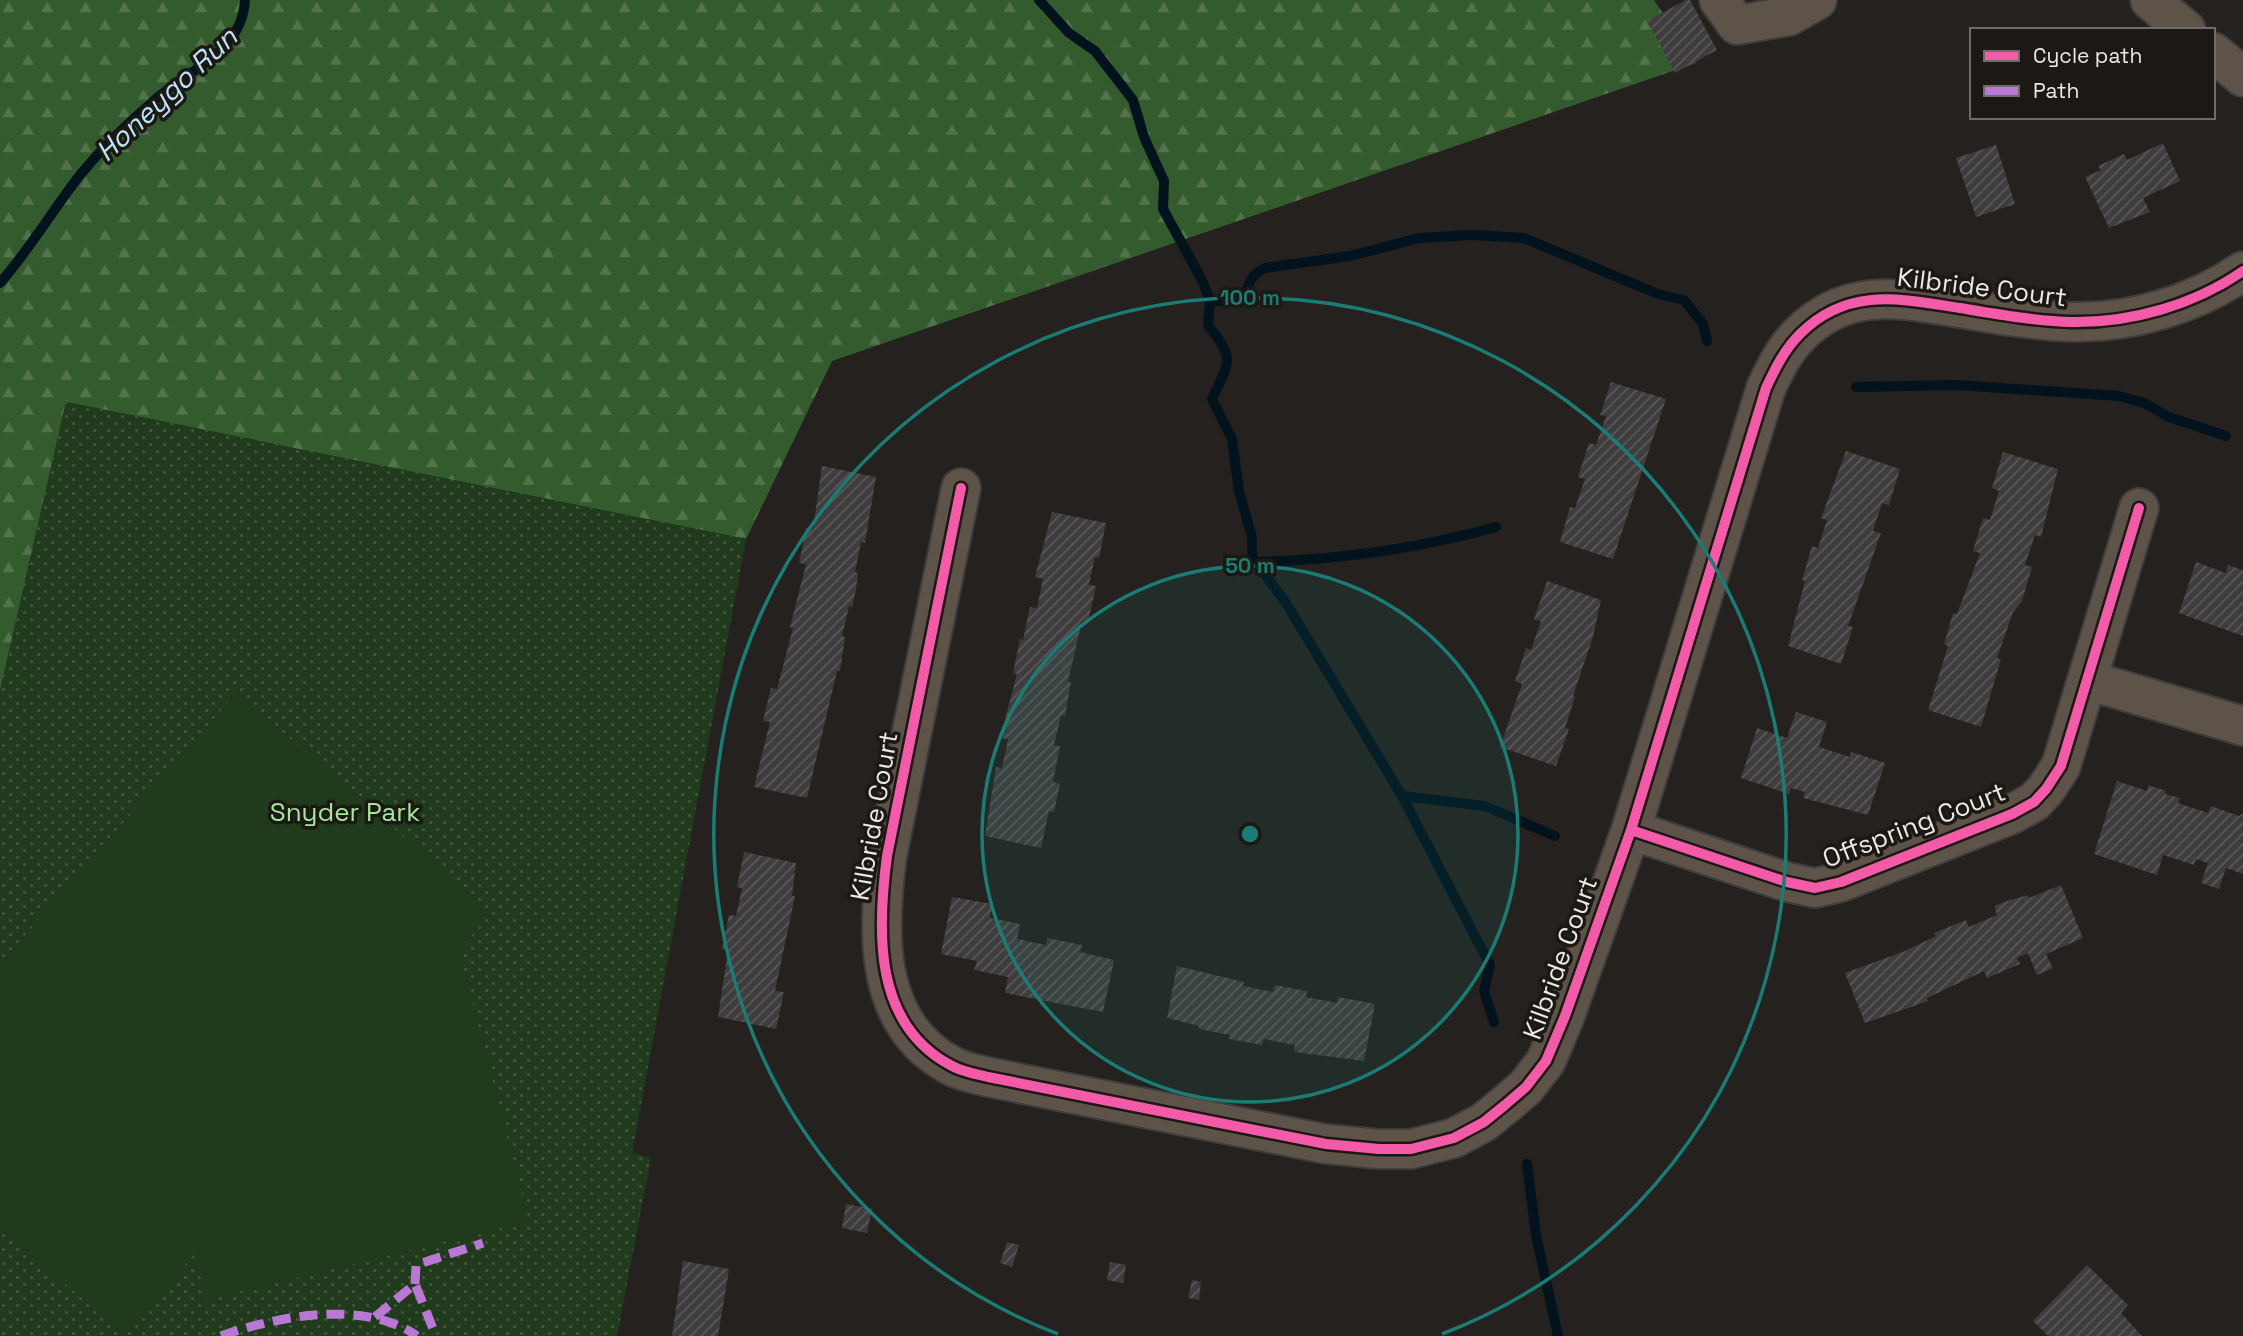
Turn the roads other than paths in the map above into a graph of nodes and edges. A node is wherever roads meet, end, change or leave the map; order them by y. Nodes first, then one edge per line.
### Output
1 (1719, 0) edge
2 (1818, 0) edge
3 (2150, 0) edge
4 (2184, 28) edge
5 (2215, 54) edge
6 (2243, 77) edge
7 (2243, 271) edge
8 (961, 488) dead end
9 (2139, 509) dead end
10 (2087, 680) junction
11 (2243, 726) edge
12 (1631, 830) junction

1 - 2 street
3 - 4 street
5 - 6 street
7 - 12 street, Kilbride Court
8 - 12 street, Kilbride Court
9 - 10 street, Offspring Court
10 - 11 street
10 - 12 street, Offspring Court

